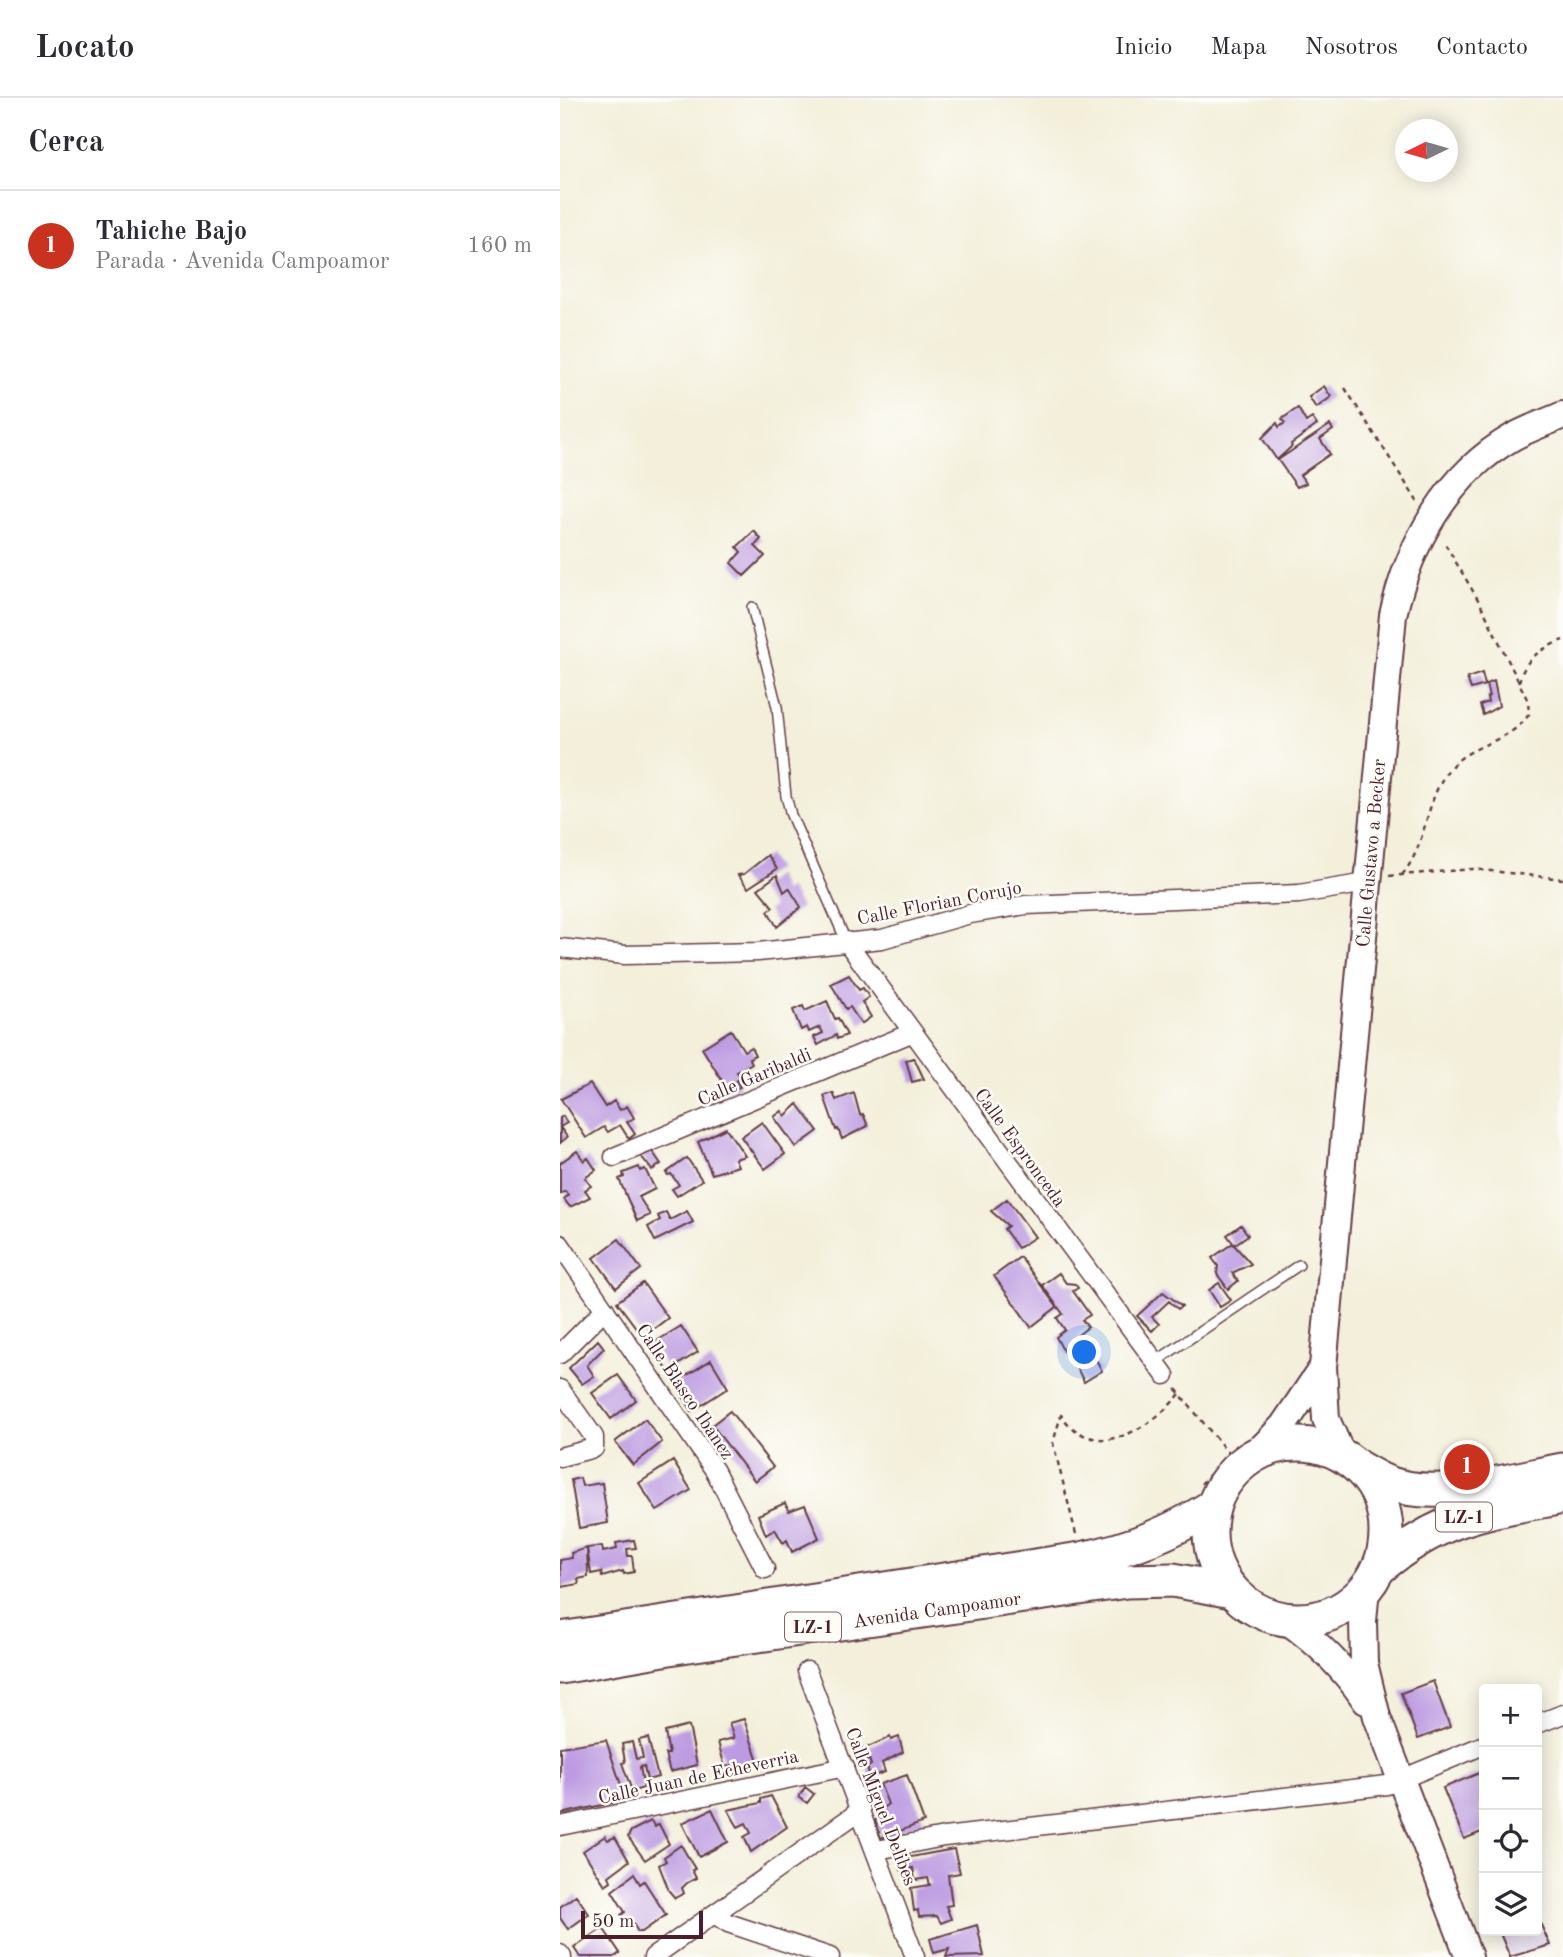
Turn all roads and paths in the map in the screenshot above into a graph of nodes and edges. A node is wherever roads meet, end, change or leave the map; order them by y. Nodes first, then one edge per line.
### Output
1 (1345, 388) dead end
2 (1563, 415) edge
3 (1430, 519) junction
4 (752, 607) dead end
5 (1563, 639) edge
6 (1519, 682) junction
7 (1402, 875) junction
8 (1563, 879) edge
9 (1367, 883) junction
10 (846, 941) junction
11 (560, 948) edge
12 (911, 1033) junction
13 (614, 1157) dead end
14 (560, 1244) edge
15 (1299, 1265) dead end
16 (605, 1309) junction
17 (560, 1354) edge
18 (1323, 1367) junction
19 (1160, 1368) junction
20 (560, 1389) edge
21 (1180, 1394) junction
22 (1242, 1449) junction
23 (560, 1457) edge
24 (1350, 1462) junction
25 (1563, 1470) edge
26 (1563, 1497) edge
27 (1204, 1498) junction
28 (1079, 1544) dead end
29 (765, 1569) dead end
30 (1373, 1578) junction
31 (1232, 1591) junction
32 (1286, 1620) junction
33 (560, 1639) edge
34 (560, 1667) edge
35 (807, 1671) dead end
36 (1563, 1714) edge
37 (1377, 1717) junction
38 (1542, 1722) edge
39 (1479, 1747) edge
40 (845, 1767) junction
41 (1402, 1779) junction
42 (861, 1810) junction
43 (560, 1826) edge
44 (877, 1850) junction
45 (714, 1914) junction
46 (653, 1957) edge
47 (830, 1957) edge
48 (915, 1957) edge
49 (1469, 1957) edge

1 - 3 path
2 - 3 street, Calle Gustavo a Becker
3 - 6 path
3 - 9 street, Calle Gustavo a Becker
4 - 10 lane
5 - 6 path
6 - 7 path
7 - 8 path
7 - 9 path
9 - 10 street, Calle Florian Corujo
9 - 18 street, Calle Gustavo a Becker
10 - 11 street, Calle Florian Corujo
10 - 12 street, Calle Espronceda
12 - 13 street, Calle Garibaldi
12 - 19 street, Calle Espronceda
14 - 16 street, Calle Blasco Ibanez
15 - 19 lane
16 - 17 street
16 - 29 street, Calle Blasco Ibanez
18 - 22 street, Calle Gustavo a Becker
18 - 24 street, Calle Gustavo a Becker
19 - 21 path
20 - 23 street
21 - 22 path
21 - 28 path
22 - 24 highway, LZ-1
22 - 27 path
22 - 27 highway, LZ-1
24 - 25 highway, LZ-1
24 - 30 highway
26 - 30 highway, LZ-1
27 - 31 highway, LZ-1
27 - 33 highway, Avenida Campoamor / LZ-1
30 - 32 highway, LZ-1
30 - 37 street
31 - 32 highway, LZ-1
31 - 34 highway, Avenida Campoamor / LZ-1
32 - 37 street
35 - 40 street, Calle Miguel Delibes
36 - 38 street
37 - 41 street
39 - 41 street
40 - 42 street, Calle Miguel Delibes
40 - 43 street, Calle Juan de Echeverria
41 - 44 street
41 - 49 street
42 - 44 street, Calle Miguel Delibes
42 - 45 street
44 - 48 street, Calle Miguel Delibes
45 - 46 street
45 - 47 street

